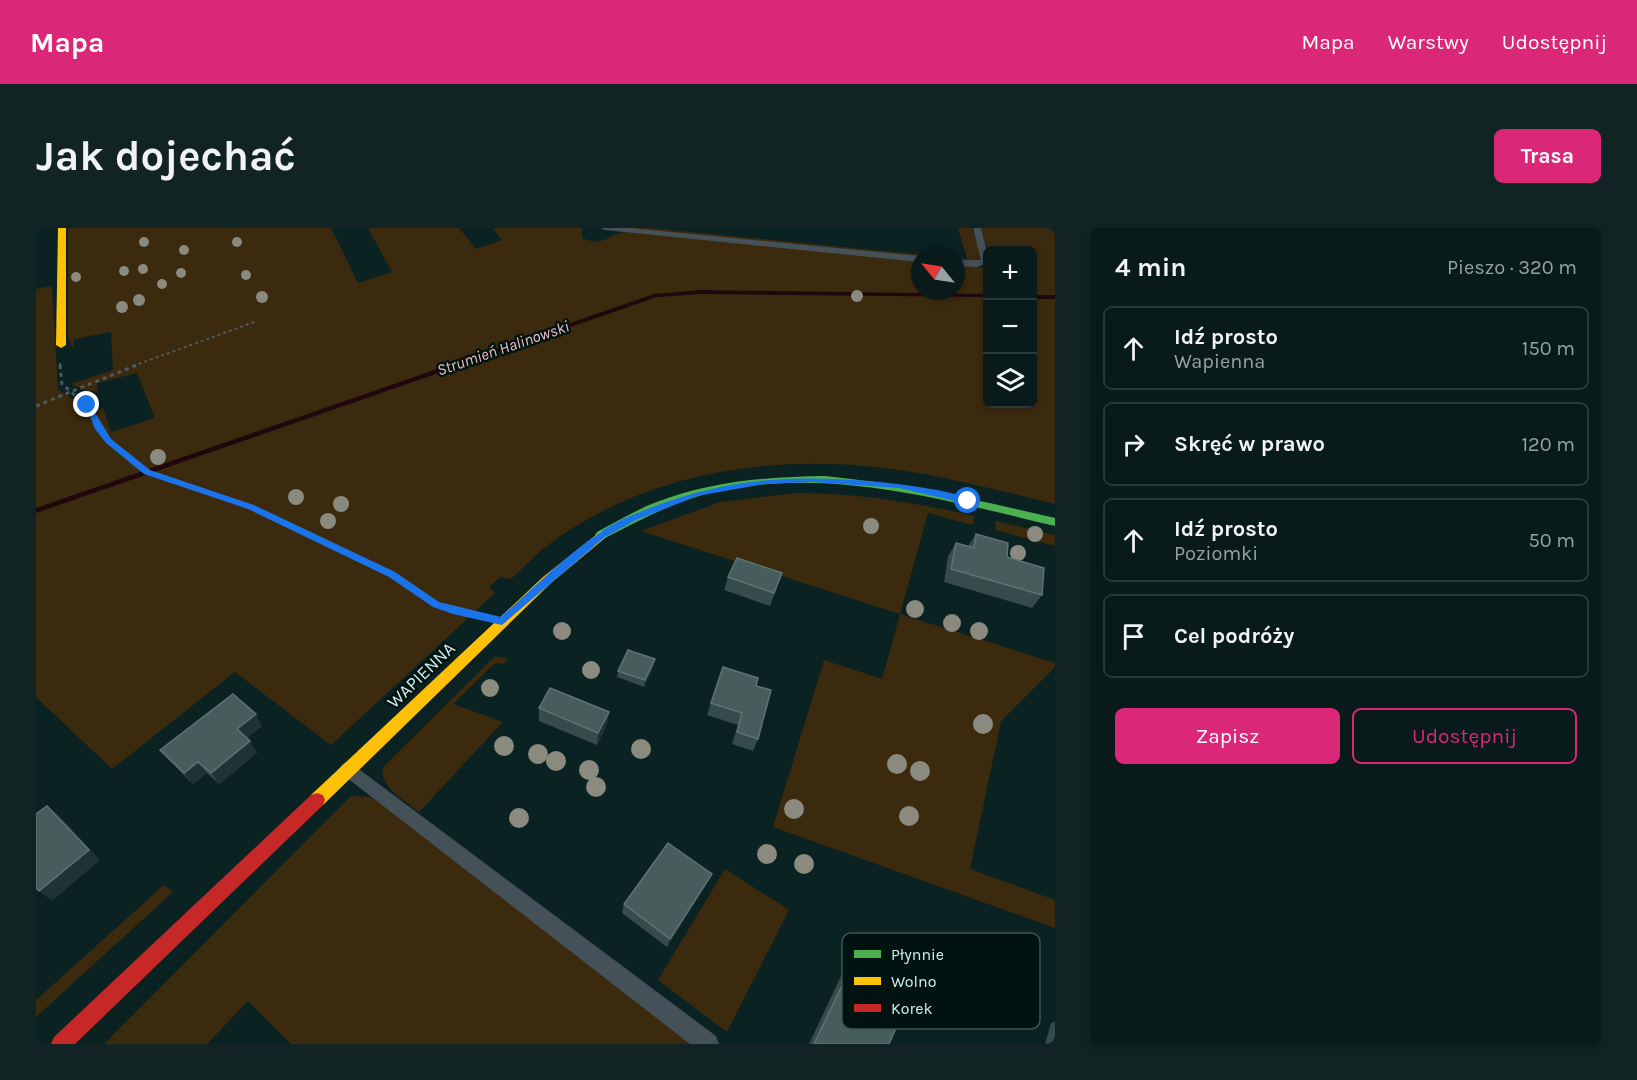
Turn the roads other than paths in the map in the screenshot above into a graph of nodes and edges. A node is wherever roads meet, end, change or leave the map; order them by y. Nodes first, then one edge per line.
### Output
1 (62, 228) edge
2 (605, 228) edge
3 (977, 228) edge
4 (911, 259) edge
5 (965, 263) edge
6 (61, 345) road end
7 (1055, 522) edge
8 (348, 769) junction
9 (61, 1044) edge
10 (708, 1044) edge

1 - 6 street
2 - 4 lane
3 - 5 lane
7 - 8 street, WAPIENNA
8 - 9 street, WAPIENNA
8 - 10 lane

